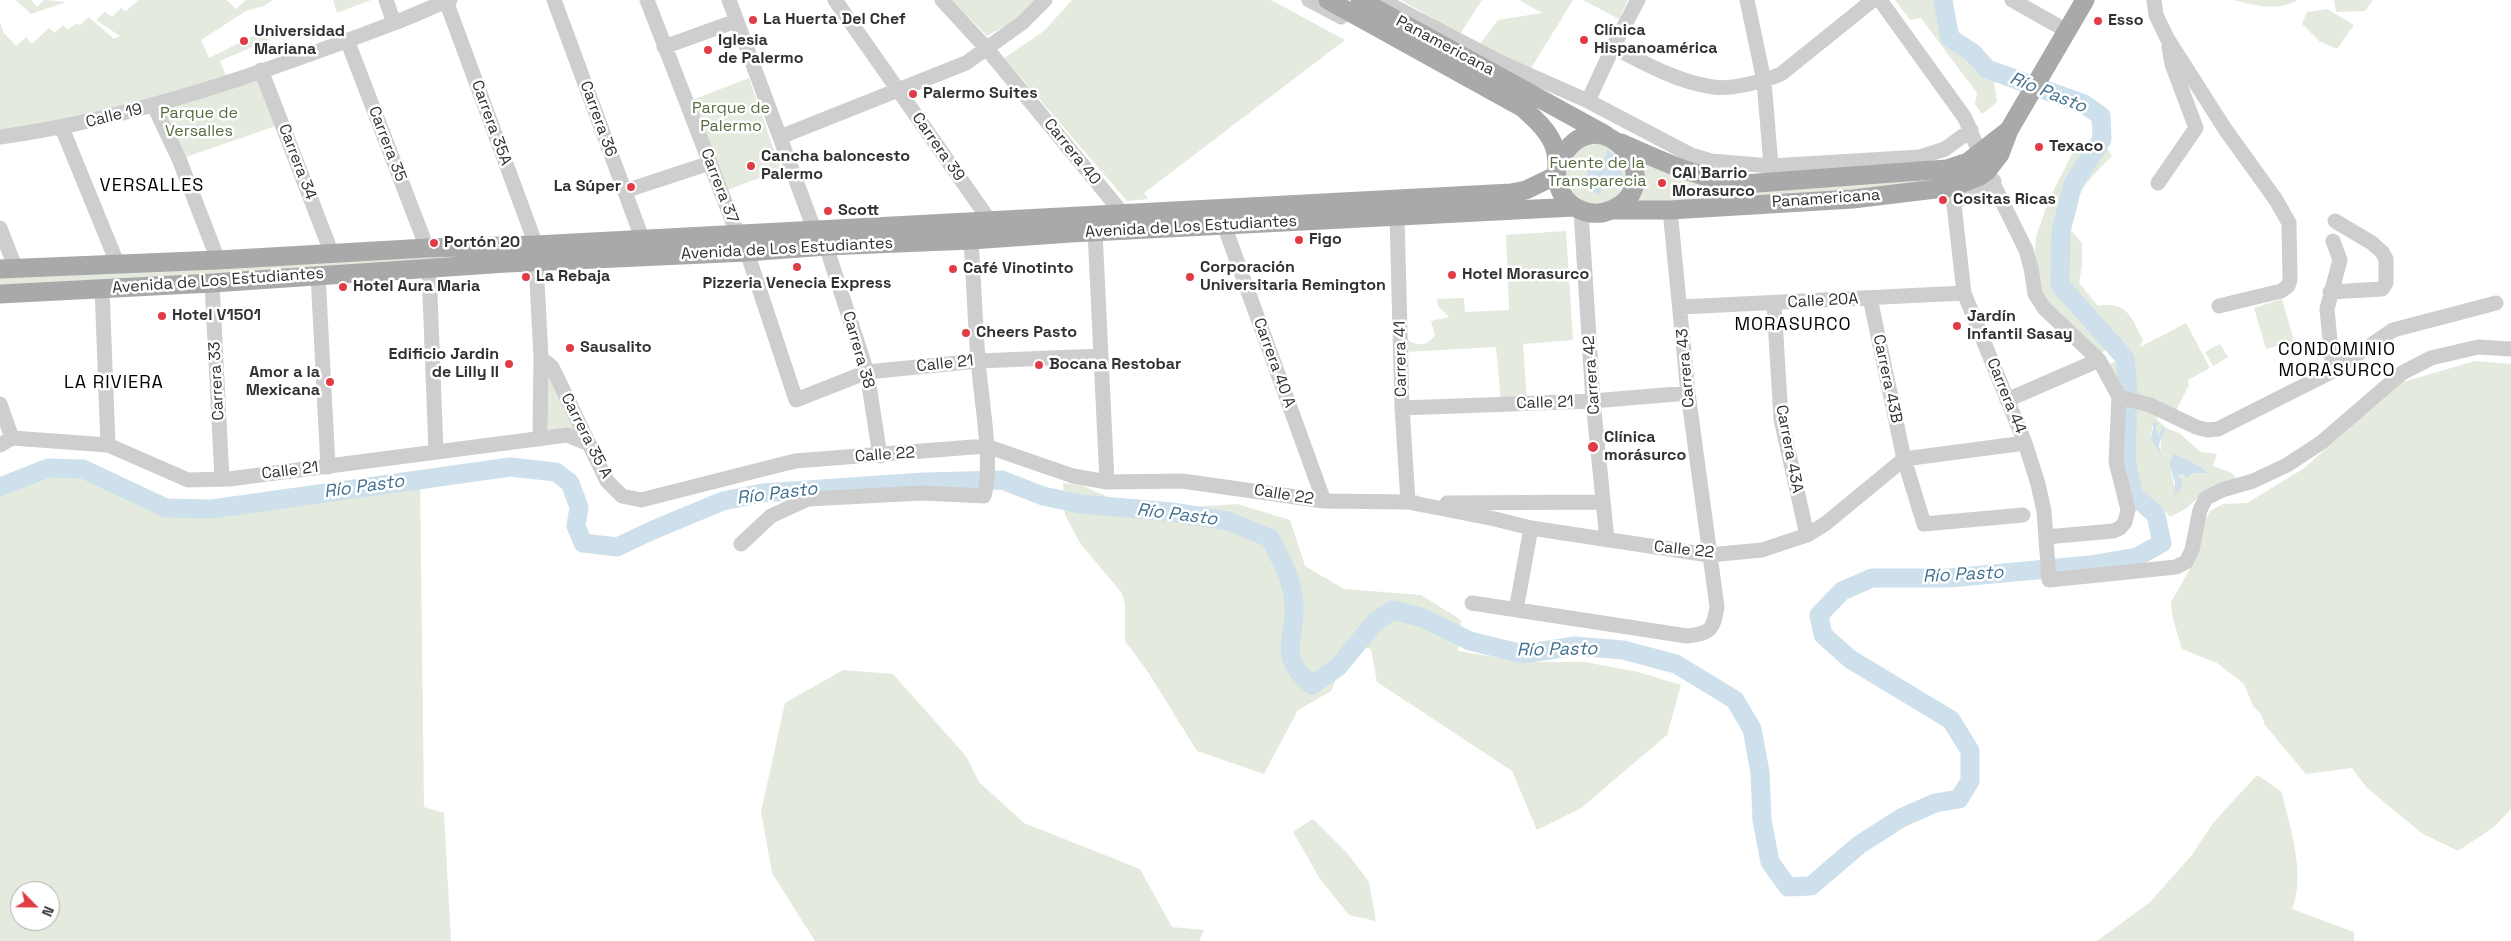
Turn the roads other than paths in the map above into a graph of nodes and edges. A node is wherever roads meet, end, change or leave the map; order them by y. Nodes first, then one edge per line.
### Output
1 (386, 0) edge
2 (554, 0) edge
3 (647, 0) edge
4 (729, 0) edge
5 (835, 0) edge
6 (942, 0) edge
7 (1045, 0) edge
8 (1309, 0) edge
9 (1328, 0) edge
10 (1360, 0) edge
11 (1383, 0) edge
12 (1638, 0) edge
13 (1747, 0) edge
14 (1873, 0) edge
15 (1880, 0) edge
16 (2012, 0) edge
17 (2085, 0) edge
18 (2154, 0) edge
19 (448, 1) edge
20 (736, 21) junction
21 (394, 23) junction
22 (2067, 32) junction
23 (2168, 38) junction
24 (347, 40) junction
25 (664, 47) junction
26 (1612, 47) junction
27 (988, 49) junction
28 (1497, 67) junction
29 (261, 70) junction
30 (1764, 81) junction
31 (898, 91) junction
32 (1588, 101) junction
33 (154, 106) junction
34 (1541, 124) junction
35 (62, 128) junction
36 (1971, 130) junction
37 (2009, 130) junction
38 (780, 137) junction
39 (0, 138) edge
40 (1614, 140) junction
41 (1979, 153) junction
42 (710, 164) junction
43 (1770, 166) junction
44 (1558, 168) junction
45 (1852, 168) junction
46 (1990, 176) junction
47 (2158, 183) dead end
48 (625, 191) junction
49 (1953, 195) junction
50 (1577, 209) junction
51 (1612, 210) junction
52 (1670, 210) junction
53 (1123, 214) junction
54 (1397, 216) junction
55 (990, 221) junction
56 (2335, 221) dead end
57 (1224, 225) junction
58 (0, 228) edge
59 (814, 229) junction
60 (1095, 232) junction
61 (736, 233) junction
62 (866, 235) junction
63 (642, 238) junction
64 (971, 240) junction
65 (609, 241) junction
66 (2333, 241) dead end
67 (826, 246) junction
68 (427, 248) junction
69 (747, 252) junction
70 (536, 253) junction
71 (332, 254) junction
72 (467, 256) junction
73 (604, 259) junction
74 (218, 260) junction
75 (118, 265) junction
76 (429, 268) junction
77 (8, 269) edge
78 (318, 274) junction
79 (212, 283) junction
80 (102, 288) junction
81 (2330, 292) junction
82 (1964, 293) junction
83 (0, 294) edge
84 (1870, 298) junction
85 (1774, 303) junction
86 (2496, 303) dead end
87 (2219, 306) dead end
88 (1681, 307) junction
89 (2511, 349) edge
90 (1100, 356) junction
91 (541, 358) junction
92 (2099, 360) junction
93 (978, 361) junction
94 (2333, 371) junction
95 (867, 372) junction
96 (1688, 393) junction
97 (2121, 398) junction
98 (2007, 400) junction
99 (1593, 401) junction
100 (0, 404) edge
101 (1402, 408) junction
102 (540, 439) junction
103 (6, 442) edge
104 (587, 443) junction
105 (2025, 443) junction
106 (108, 445) junction
107 (436, 452) junction
108 (986, 452) junction
109 (875, 456) junction
110 (1904, 459) junction
111 (328, 467) junction
112 (222, 480) junction
113 (1107, 482) junction
114 (641, 500) joint
115 (1324, 501) junction
116 (1408, 502) junction
117 (1603, 502) junction
118 (2023, 515) dead end
119 (1531, 528) junction
120 (1807, 535) junction
121 (1606, 540) junction
122 (2046, 542) junction
123 (741, 544) dead end
124 (1709, 555) junction
125 (1472, 602) dead end
126 (1516, 610) junction

1 - 21 street
2 - 48 street, Carrera 36
3 - 25 street, Carrera 37
4 - 20 street
5 - 31 street, Carrera 39
6 - 27 street, Carrera 40
7 - 27 street
8 - 34 street
9 - 34 main road
10 - 28 main road, Panamericana
11 - 28 street
12 - 26 street
13 - 30 street
14 - 30 street
15 - 36 street
16 - 22 street
17 - 22 main road, Panamericana
18 - 23 street
19 - 21 street, Calle 19
19 - 70 street, Carrera 35A
20 - 25 street
20 - 38 street
21 - 24 street, Calle 19
22 - 37 main road, Panamericana
23 - 47 street
23 - 87 street
24 - 29 street, Calle 19
24 - 68 street, Carrera 35
25 - 42 street, Carrera 37
26 - 30 street
26 - 32 street
27 - 31 street
27 - 53 street, Carrera 40
28 - 32 street
28 - 40 main road, Panamericana
29 - 33 street, Calle 19
29 - 71 street, Carrera 34
30 - 43 street
31 - 38 street
31 - 55 street, Carrera 39
32 - 43 street
33 - 35 street, Calle 19
33 - 74 street
34 - 44 main road
35 - 39 street, Calle 19
35 - 75 street
36 - 41 street
36 - 45 street
37 - 41 main road, Panamericana
37 - 46 main road, Panamericana
38 - 59 street
40 - 44 main road
40 - 45 main road, Panamericana
40 - 51 main road
41 - 45 main road, Panamericana
41 - 46 street
42 - 48 street
42 - 61 street, Carrera 37
43 - 45 street
44 - 50 main road
44 - 53 main road, Avenida de Los Estudiantes
46 - 49 main road, Panamericana
46 - 92 street
48 - 63 street, Carrera 36
49 - 52 main road, Panamericana
49 - 82 street, Carrera 44
50 - 51 main road
50 - 54 main road, Avenida de Los Estudiantes
50 - 99 street, Carrera 42
51 - 52 main road, Panamericana
52 - 88 street, Carrera 43
53 - 55 main road, Avenida de Los Estudiantes
54 - 57 main road, Avenida de Los Estudiantes
54 - 101 street, Carrera 41
55 - 62 main road, Avenida de Los Estudiantes
56 - 81 street
57 - 60 main road, Avenida de Los Estudiantes
57 - 115 street, Carrera 40 A
58 - 77 street
59 - 61 main road, Avenida de Los Estudiantes
59 - 62 main road, Avenida de Los Estudiantes
60 - 64 main road, Avenida de Los Estudiantes
60 - 90 street
61 - 63 main road, Avenida de Los Estudiantes
62 - 64 main road, Avenida de Los Estudiantes
62 - 67 main road, Avenida de Los Estudiantes
63 - 65 main road, Avenida de Los Estudiantes
64 - 93 street
65 - 70 main road, Avenida de Los Estudiantes
65 - 73 main road
66 - 81 street
67 - 69 main road, Avenida de Los Estudiantes
67 - 95 street, Carrera 38
68 - 71 main road, Avenida de Los Estudiantes
68 - 72 main road, Avenida de Los Estudiantes
69 - 73 main road, Avenida de Los Estudiantes
69 - 95 street, Calle 21
70 - 72 main road, Avenida de Los Estudiantes
70 - 73 main road, Avenida de Los Estudiantes
70 - 91 street, Carrera 35 A
71 - 74 main road, Avenida de Los Estudiantes
72 - 76 main road, Avenida de Los Estudiantes
74 - 75 main road, Avenida de Los Estudiantes
75 - 77 main road, Avenida de Los Estudiantes
76 - 78 main road, Avenida de Los Estudiantes
76 - 107 street
78 - 79 main road, Avenida de Los Estudiantes
78 - 111 street
79 - 80 main road, Avenida de Los Estudiantes
79 - 112 street, Carrera 33
80 - 83 main road, Avenida de Los Estudiantes
80 - 106 street
81 - 94 street
82 - 84 street, Calle 20A
82 - 98 street, Carrera 44
84 - 85 street, Calle 20A
84 - 110 street, Carrera 43B
85 - 88 street, Calle 20A
85 - 120 street, Carrera 43A
86 - 94 street
88 - 96 street, Carrera 43
89 - 122 street, Carrera 44
90 - 93 street, Calle 21
90 - 113 street
91 - 102 street, Carrera 35 A
91 - 104 street, Carrera 35 A
92 - 97 street
92 - 98 street
93 - 95 street, Calle 21
93 - 108 street
94 - 97 street
95 - 109 street, Carrera 38
96 - 99 street, Calle 21
96 - 124 street, Carrera 43
97 - 122 street
98 - 105 street, Carrera 44
99 - 101 street, Calle 21
99 - 117 street, Carrera 42
100 - 103 street
101 - 116 street, Carrera 41
102 - 104 street, Calle 21
102 - 107 street, Calle 21
103 - 106 street, Calle 21
104 - 114 street, Carrera 35 A
105 - 110 street
105 - 122 street, Carrera 44
106 - 112 street, Calle 21
107 - 111 street, Calle 21
108 - 109 street, Calle 22
108 - 113 street, Calle 22
108 - 123 street
109 - 114 street, Calle 22
110 - 118 street, Carrera 43B
110 - 120 street, Calle 22
111 - 112 street, Calle 21
113 - 115 street, Calle 22
115 - 116 street, Calle 22
116 - 117 street
116 - 119 street, Calle 22
117 - 121 street, Carrera 42
119 - 121 street, Calle 22
119 - 126 street
120 - 124 street, Calle 22
121 - 124 street, Calle 22
124 - 126 street, Carrera 43
125 - 126 street

